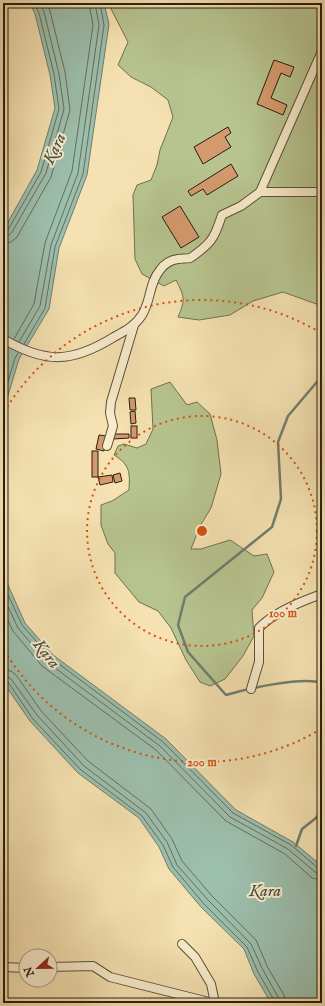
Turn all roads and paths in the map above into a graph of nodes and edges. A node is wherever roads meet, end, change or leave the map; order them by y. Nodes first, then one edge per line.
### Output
1 (322, 51) edge
2 (260, 192) junction
3 (322, 192) edge
4 (134, 325) junction
5 (3, 338) edge
6 (107, 446) dead end
7 (322, 594) edge
8 (251, 688) dead end
9 (182, 944) dead end
10 (58, 967) edge
11 (3, 968) edge
12 (18, 968) edge
13 (214, 1003) edge

1 - 2 street
2 - 3 street
2 - 4 street
4 - 5 street
4 - 6 street
7 - 8 street
9 - 13 street
10 - 13 street
11 - 12 street

